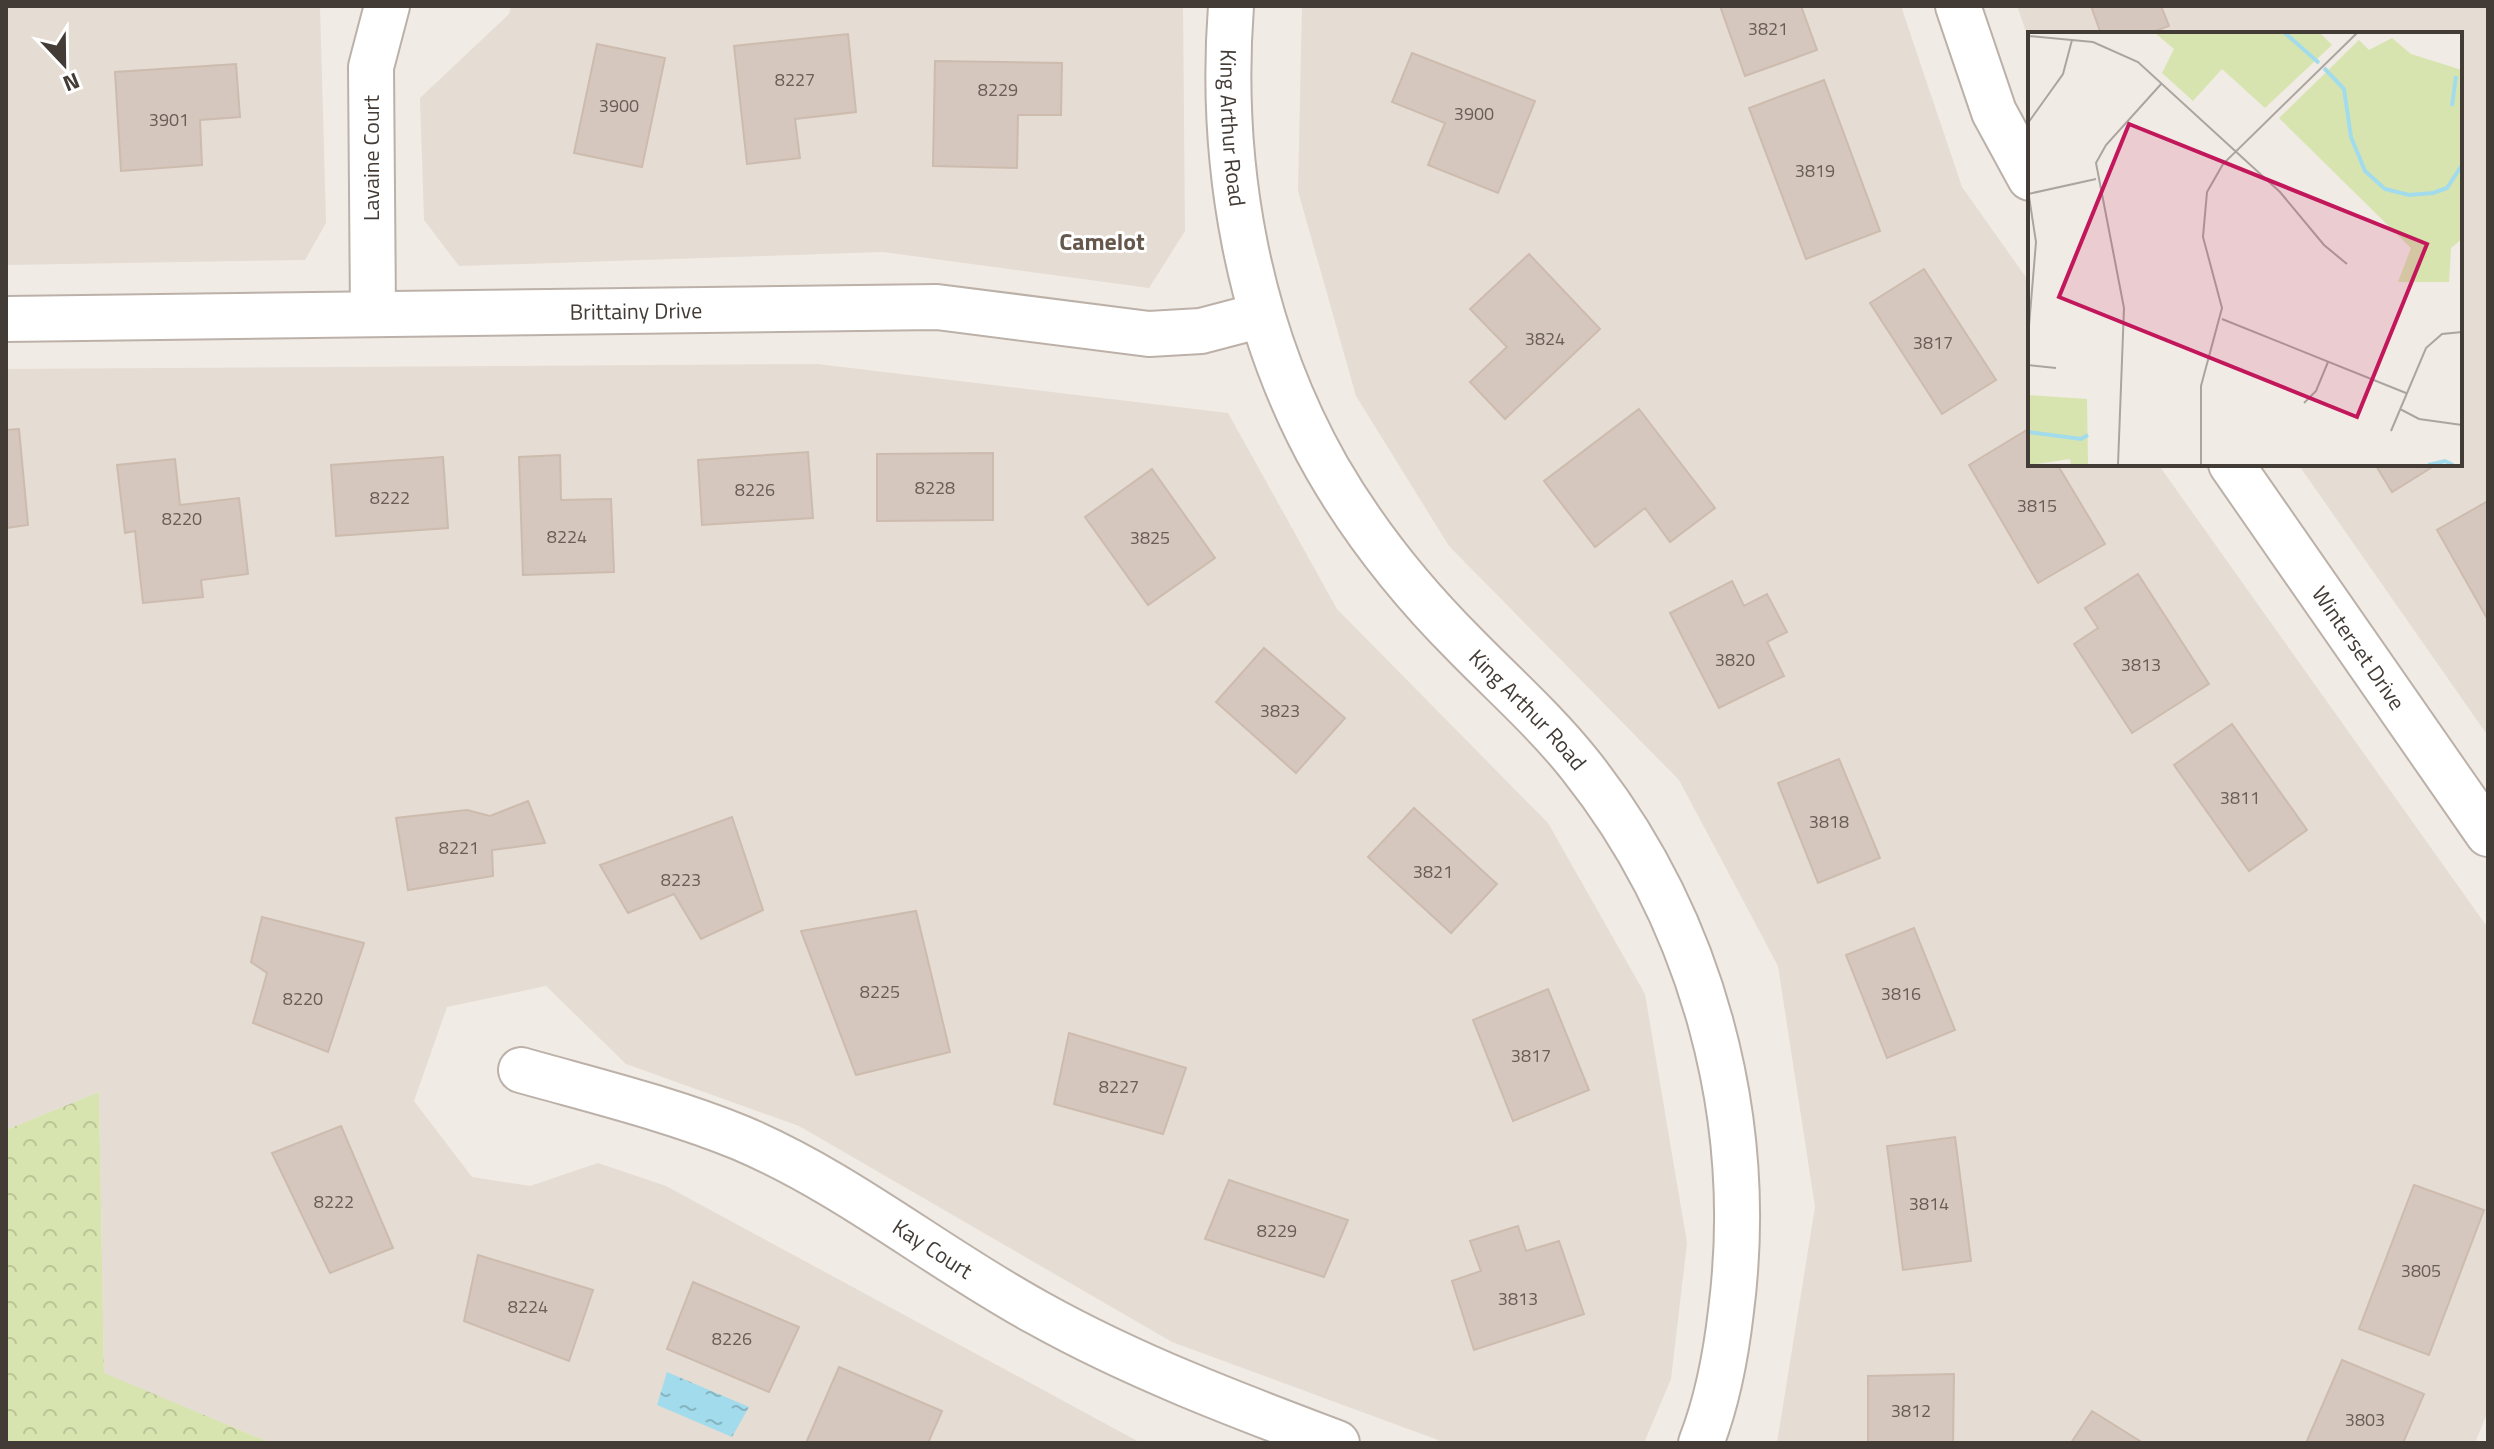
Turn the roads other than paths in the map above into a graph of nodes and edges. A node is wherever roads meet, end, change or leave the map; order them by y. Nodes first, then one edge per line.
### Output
1 (387, 6) edge
2 (1231, 6) edge
3 (1958, 6) edge
4 (2028, 174) edge
5 (373, 313) junction
6 (1262, 315) junction
7 (6, 319) edge
8 (2232, 466) edge
9 (2488, 834) edge
10 (521, 1070) dead end
11 (1337, 1443) edge
12 (1701, 1443) edge

1 - 5 street, Lavaine Court
2 - 6 street, King Arthur Road
3 - 4 street
5 - 6 street, Brittainy Drive
5 - 7 street, Brittainy Drive
6 - 12 street, King Arthur Road
8 - 9 street, Winterset Drive
10 - 11 street, Kay Court

